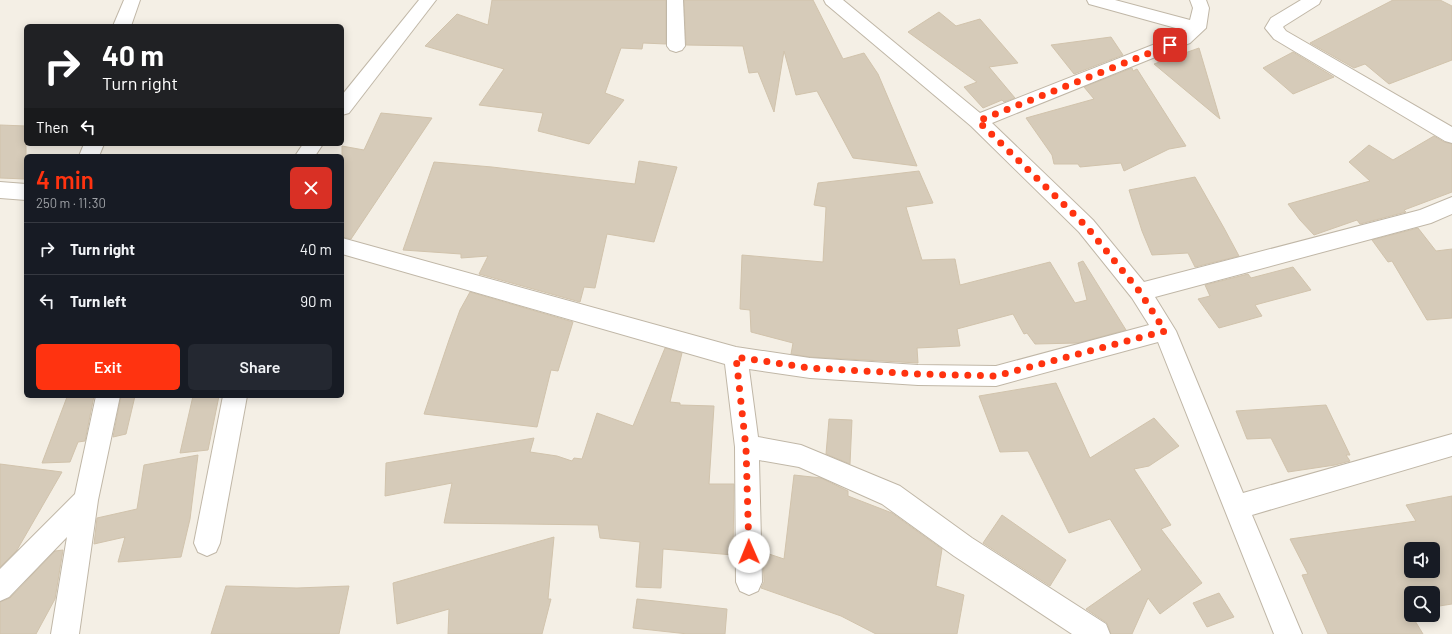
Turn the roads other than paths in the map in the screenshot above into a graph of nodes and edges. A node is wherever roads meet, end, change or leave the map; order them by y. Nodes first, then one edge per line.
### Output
1 (132, 0) edge
2 (428, 0) edge
3 (675, 0) edge
4 (832, 0) edge
5 (1095, 0) edge
6 (1198, 0) edge
7 (1313, 0) edge
8 (123, 24) edge
9 (1197, 28) junction
10 (676, 46) dead end
11 (344, 105) edge
12 (978, 121) junction
13 (1452, 136) edge
14 (0, 190) edge
15 (24, 192) edge
16 (1452, 205) edge
17 (344, 247) edge
18 (1140, 292) junction
19 (1165, 331) junction
20 (736, 357) junction
21 (108, 398) edge
22 (235, 398) edge
23 (1452, 445) edge
24 (746, 448) junction
25 (86, 500) junction
26 (1236, 507) junction
27 (207, 543) dead end
28 (749, 582) dead end
29 (0, 588) edge
30 (65, 634) edge
31 (1096, 634) edge
32 (1288, 634) edge

1 - 8 street
2 - 11 street
3 - 10 street
4 - 12 street
5 - 9 street
6 - 9 street
7 - 13 street
9 - 12 street
12 - 18 street
14 - 15 street
16 - 18 street
17 - 20 street
18 - 19 street
19 - 20 street
19 - 26 street
20 - 24 street
21 - 25 street
22 - 27 street
23 - 26 street
24 - 28 street
24 - 31 street
25 - 29 street
25 - 30 street
26 - 32 street

